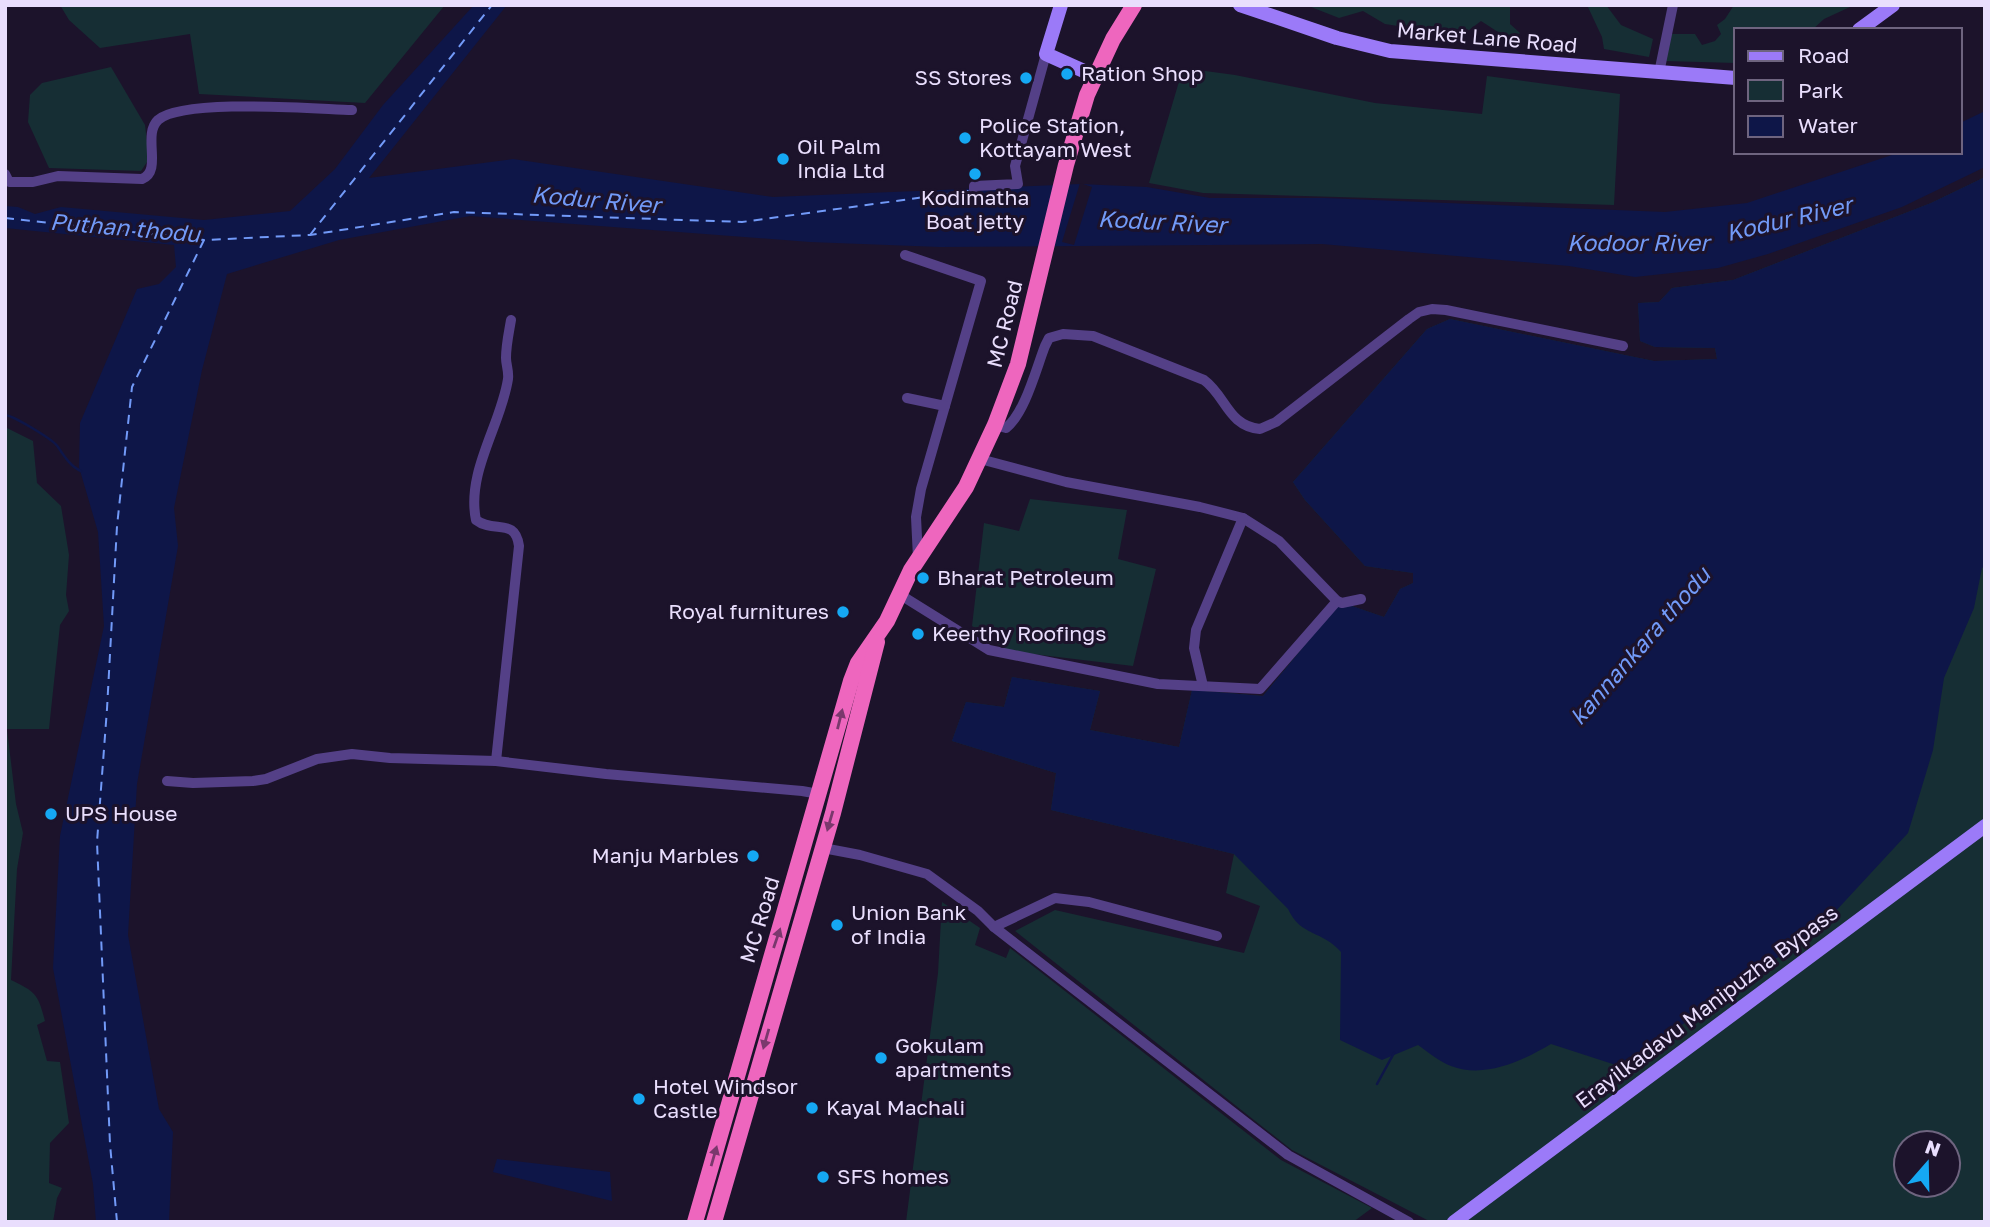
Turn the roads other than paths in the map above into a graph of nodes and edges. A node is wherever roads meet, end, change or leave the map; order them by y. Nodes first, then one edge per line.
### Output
1 (1061, 5) edge
2 (1134, 5) edge
3 (1240, 5) edge
4 (1673, 5) edge
5 (1893, 5) edge
6 (1862, 28) edge
7 (1046, 54) junction
8 (1659, 74) junction
9 (1095, 76) junction
10 (1734, 78) edge
11 (352, 110) dead end
12 (5, 174) edge
13 (974, 190) dead end
14 (905, 254) dead end
15 (511, 320) dead end
16 (1623, 346) dead end
17 (907, 398) dead end
18 (945, 406) junction
19 (995, 425) junction
20 (981, 459) junction
21 (1243, 518) junction
22 (918, 558) junction
23 (899, 594) junction
24 (1361, 599) dead end
25 (1337, 601) junction
26 (878, 636) junction
27 (1203, 686) junction
28 (496, 761) junction
29 (167, 781) dead end
30 (819, 794) junction
31 (1985, 827) edge
32 (822, 848) junction
33 (994, 927) junction
34 (1217, 936) dead end
35 (728, 1104) junction
36 (748, 1108) junction
37 (695, 1222) edge
38 (714, 1222) edge
39 (1409, 1222) edge
40 (1454, 1222) edge

1 - 7 main road
2 - 9 highway, MC Road
3 - 8 main road, Market Lane Road
4 - 8 street
5 - 6 main road
7 - 9 main road
7 - 13 street
8 - 10 main road, Market Lane Road
9 - 19 highway, MC Road
11 - 12 street
14 - 18 street
15 - 28 street
16 - 19 street
17 - 18 street
18 - 22 street
19 - 20 highway, MC Road
20 - 21 street
20 - 22 highway, MC Road
21 - 25 street
21 - 27 street
22 - 23 highway, MC Road
23 - 26 highway, MC Road
23 - 27 street
24 - 25 street
25 - 27 street
30 -> 26 highway, MC Road
26 -> 32 highway, MC Road
28 - 29 street
28 - 30 street
35 -> 30 highway, MC Road
31 - 40 main road, Erayilkadavu Manipuzha Bypass
32 - 33 street
32 -> 36 highway, MC Road
33 - 34 street
33 - 39 street
35 - 36 highway
37 -> 35 highway, MC Road
36 - 38 highway, MC Road

